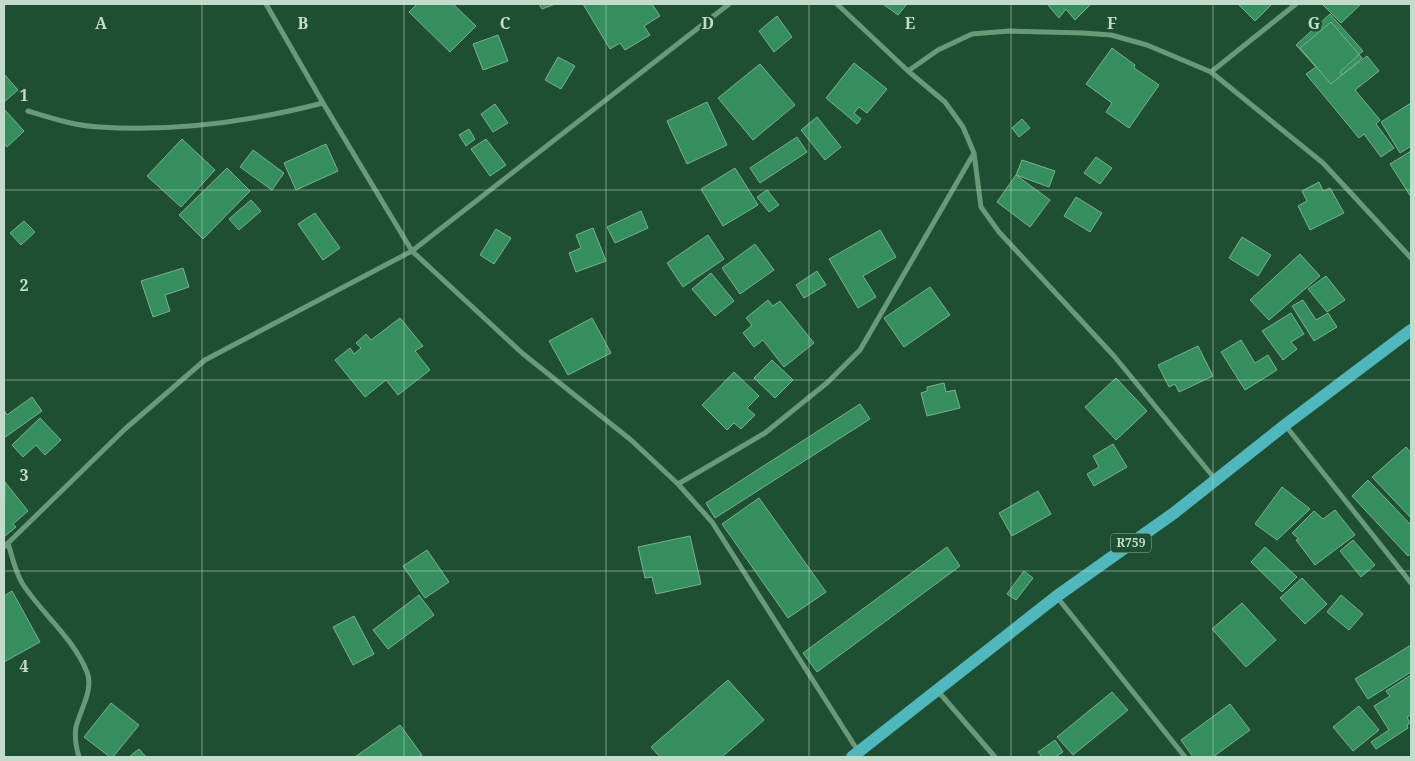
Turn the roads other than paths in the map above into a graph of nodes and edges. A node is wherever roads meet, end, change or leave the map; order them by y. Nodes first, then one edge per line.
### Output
1 (266, 4) edge
2 (729, 4) edge
3 (837, 4) edge
4 (1296, 4) edge
5 (908, 71) junction
6 (1211, 72) junction
7 (322, 103) junction
8 (28, 111) dead end
9 (974, 153) junction
10 (412, 251) junction
11 (1411, 258) edge
12 (1411, 330) edge
13 (1285, 424) junction
14 (1216, 479) junction
15 (678, 484) junction
16 (6, 545) edge
17 (1411, 583) edge
18 (1057, 596) junction
19 (936, 690) junction
20 (855, 755) edge
21 (79, 757) edge
22 (994, 757) edge
23 (1185, 757) edge

1 - 7 street
2 - 10 street
3 - 5 street
4 - 6 street
5 - 6 street
5 - 9 street
6 - 11 street
7 - 8 street
7 - 10 street
9 - 14 street
9 - 15 street
10 - 15 street
10 - 16 street
12 - 13 main road, R759
13 - 14 main road, R759
13 - 17 street
14 - 18 main road, R759
15 - 20 street
16 - 21 street
18 - 19 main road, R759
18 - 23 street
19 - 20 main road, R759
19 - 22 street

